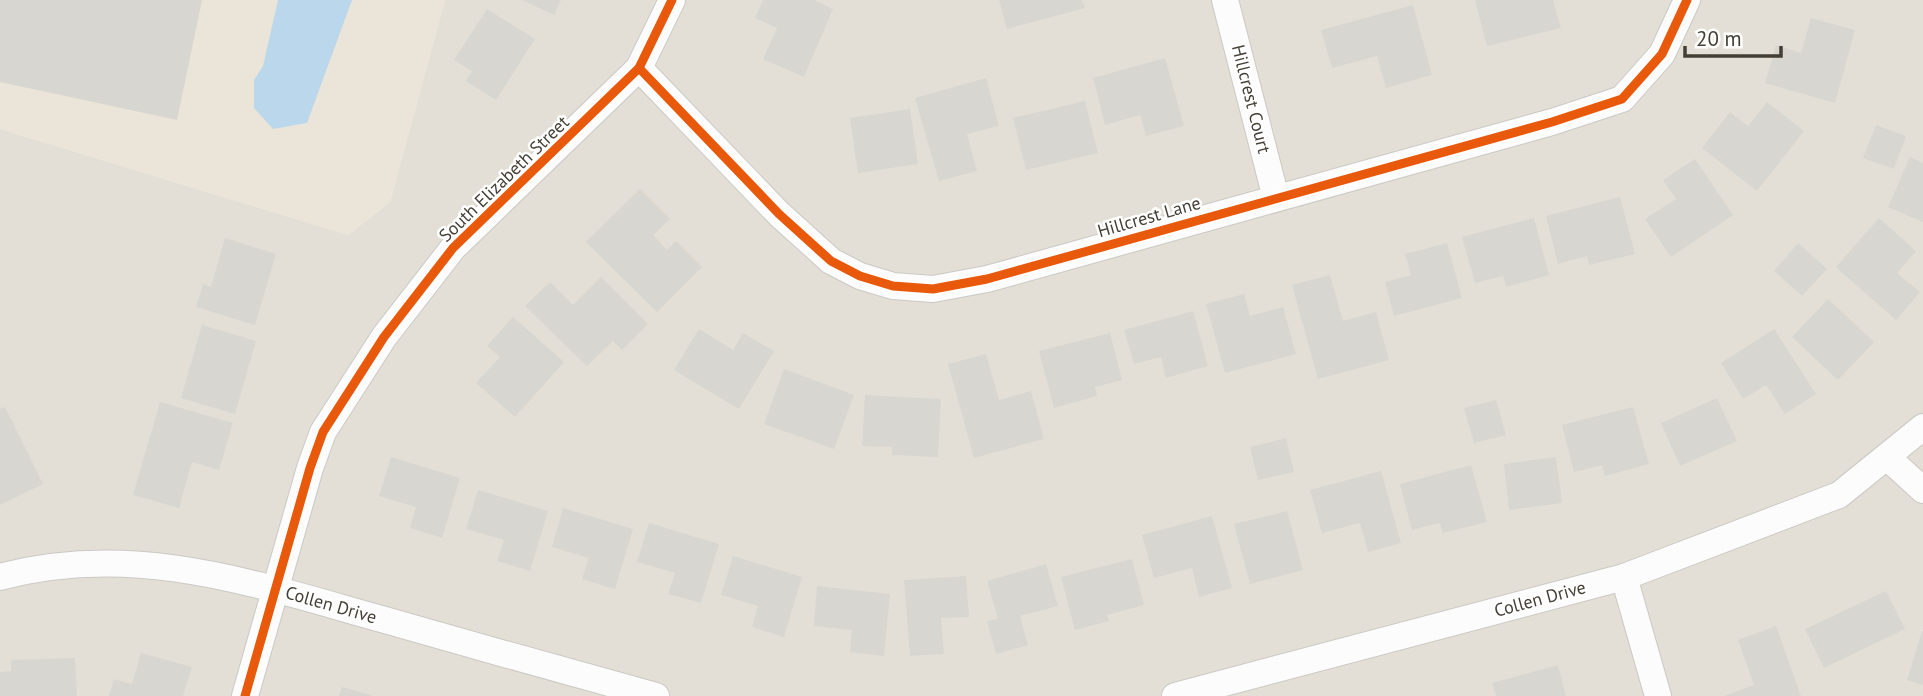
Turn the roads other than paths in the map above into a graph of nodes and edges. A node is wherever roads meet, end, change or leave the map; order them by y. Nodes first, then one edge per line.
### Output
1 (672, 0) edge
2 (1225, 0) edge
3 (1687, 0) edge
4 (639, 68) junction
5 (1276, 198) junction
6 (1923, 427) edge
7 (1888, 458) junction
8 (1923, 490) edge
9 (0, 577) edge
10 (1625, 577) junction
11 (276, 590) junction
12 (1191, 694) edge
13 (245, 696) edge
14 (656, 696) edge
15 (1658, 696) edge

1 - 4 street, South Elizabeth Street
2 - 5 street, Hillcrest Court
3 - 5 street, Hillcrest Lane
4 - 5 street, Hillcrest Lane
4 - 11 street, South Elizabeth Street
6 - 7 street, Collen Drive
7 - 8 street
7 - 10 street, Collen Drive
9 - 11 street, Collen Drive
10 - 12 street, Collen Drive
10 - 15 street
11 - 13 street, South Elizabeth Street
11 - 14 street, Collen Drive

